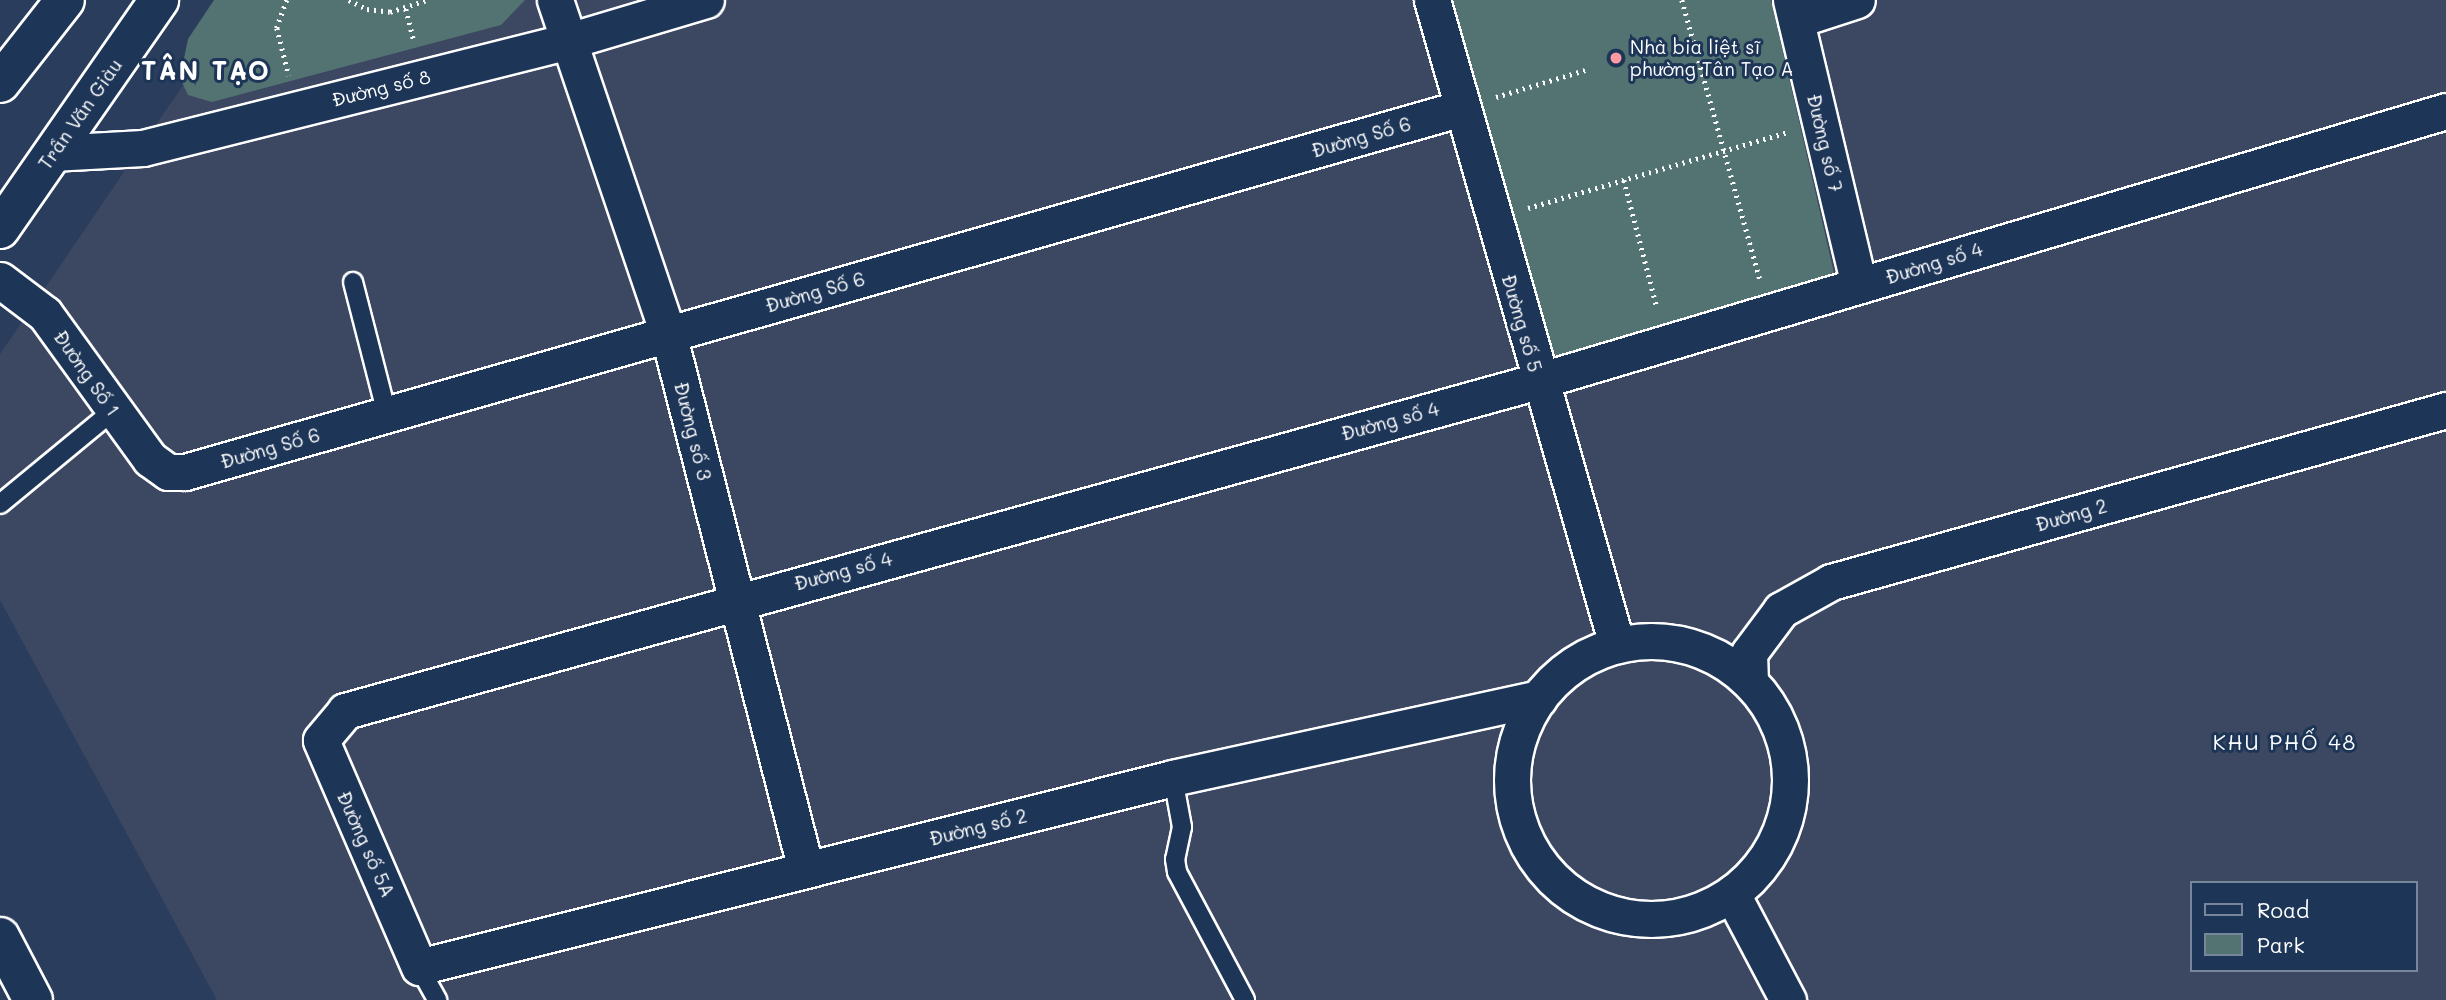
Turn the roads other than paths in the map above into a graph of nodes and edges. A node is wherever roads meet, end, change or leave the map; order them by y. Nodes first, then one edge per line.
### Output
1 (65, 0) edge
2 (159, 0) edge
3 (555, 0) edge
4 (706, 0) edge
5 (1432, 0) edge
6 (1857, 0) edge
7 (1793, 10) edge
8 (565, 41) junction
9 (0, 83) edge
10 (1462, 108) junction
11 (2446, 111) edge
12 (52, 153) junction
13 (0, 229) edge
14 (0, 280) edge
15 (353, 282) dead end
16 (1859, 285) junction
17 (668, 333) junction
18 (1538, 381) junction
19 (114, 410) junction
20 (2446, 410) edge
21 (387, 414) junction
22 (168, 472) joint
23 (0, 505) edge
24 (736, 600) junction
25 (1617, 645) junction
26 (1750, 682) junction
27 (1539, 698) junction
28 (334, 724) joint
29 (1173, 778) junction
30 (806, 870) junction
31 (1732, 894) junction
32 (0, 937) edge
33 (419, 967) junction
34 (19, 990) edge
35 (437, 1000) edge
36 (1245, 1000) edge
37 (1788, 1000) edge

1 - 9 main road
2 - 12 main road, Trần Văn Giàu
3 - 8 street, Đường số 3
4 - 8 street, Đường số 8
5 - 10 street, Đường số 5
6 - 7 street
7 - 16 street, Đường số 7
8 - 12 street, Đường số 8
8 - 17 street, Đường số 3
10 - 17 street, Đường Số 6
10 - 18 street, Đường số 5
11 - 16 street, Đường số 4
12 - 13 main road, Trần Văn Giàu
14 - 19 street, Đường Số 1
15 - 21 lane
16 - 18 street, Đường số 4
17 - 21 street, Đường Số 6
17 - 24 street, Đường số 3
18 - 24 street, Đường số 4
18 - 25 street, Đường số 5
19 - 22 street, Đường Số 1
19 - 23 lane
20 - 26 street, Đường 2
21 - 22 street, Đường Số 6
24 - 28 street, Đường số 4
24 - 30 street, Đường số 3
25 - 26 street
25 - 27 street
26 - 31 street
27 - 29 street, Đường số 2
27 - 31 street
28 - 33 street, Đường số 5A
29 - 30 street, Đường số 2
29 - 36 lane
30 - 33 street, Đường số 2
31 - 37 street
32 - 34 main road
33 - 35 lane

